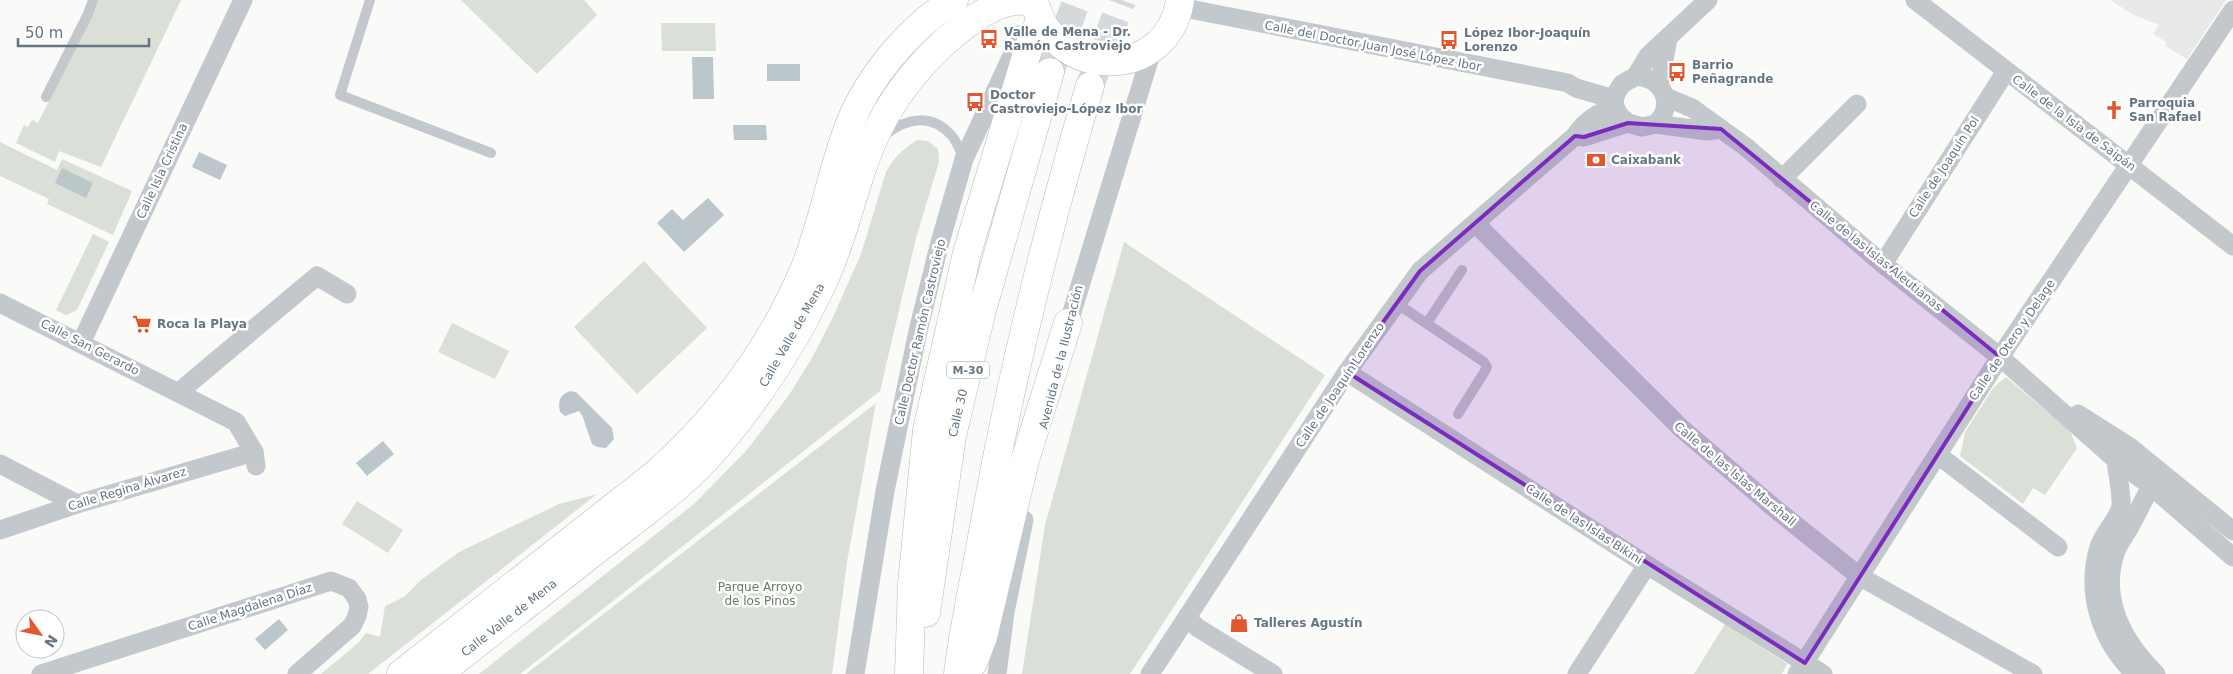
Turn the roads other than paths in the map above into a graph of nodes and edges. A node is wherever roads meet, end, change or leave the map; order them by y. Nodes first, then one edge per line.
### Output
1 (93, 0) edge
2 (243, 0) edge
3 (370, 0) edge
4 (954, 0) edge
5 (1708, 0) edge
6 (1915, 0) edge
7 (1180, 4) edge
8 (1036, 6) edge
9 (2233, 10) edge
10 (1668, 39) junction
11 (1153, 47) junction
12 (2006, 71) junction
13 (1050, 72) tunnel mouth
14 (1090, 86) tunnel mouth
15 (1662, 91) junction
16 (1622, 92) junction
17 (46, 97) dead end
18 (1858, 104) dead end
19 (1628, 123) junction
20 (1656, 124) junction
21 (1720, 129) junction
22 (1575, 136) junction
23 (491, 153) dead end
24 (964, 159) junction
25 (864, 161) junction
26 (2130, 165) junction
27 (1782, 179) junction
28 (1476, 224) junction
29 (2233, 246) edge
30 (1883, 264) junction
31 (1462, 270) dead end
32 (347, 294) dead end
33 (0, 303) edge
34 (1396, 303) junction
35 (1068, 323) junction
36 (1427, 323) junction
37 (82, 342) junction
38 (2000, 357) junction
39 (1347, 372) junction
40 (2031, 384) junction
41 (179, 392) junction
42 (1458, 414) dead end
43 (1938, 455) junction
44 (255, 459) joint
45 (2145, 459) junction
46 (2116, 460) junction
47 (0, 464) edge
48 (2148, 481) junction
49 (77, 504) junction
50 (2173, 505) junction
51 (2128, 512) junction
52 (2213, 514) junction
53 (0, 530) edge
54 (2233, 531) edge
55 (2058, 546) dead end
56 (2233, 557) edge
57 (1647, 565) junction
58 (1859, 576) junction
59 (1187, 618) junction
60 (1801, 668) edge
61 (42, 674) edge
62 (297, 674) edge
63 (401, 674) edge
64 (438, 674) edge
65 (856, 674) edge
66 (909, 674) edge
67 (917, 674) edge
68 (958, 674) edge
69 (969, 674) edge
70 (997, 674) edge
71 (1150, 674) edge
72 (1273, 674) edge
73 (1577, 674) edge
74 (1823, 674) edge
75 (2034, 674) edge
76 (2135, 674) edge
77 (2156, 674) edge

1 - 17 lane
2 - 37 street, Calle Isla Cristina
3 - 23 lane
4 - 63 main road, Calle Valle de Mena
5 - 10 street
6 - 12 street, Calle de la Isla de Saipán
7 - 11 main road
7 - 16 street, Calle del Doctor Juan José López Ibor
8 - 11 main road
8 - 24 street, Calle Doctor Ramón Castroviejo
8 - 25 main road, Calle Valle de Mena
8 - 66 main road
9 - 26 street, Calle de Otero y Delage
10 - 15 street
10 - 16 street
11 - 35 street, Avenida de la Ilustración
12 - 26 street, Calle de la Isla de Saipán
12 - 30 street, Calle de Joaquín Pol
13 - 67 main road, Calle 30 / M-30
14 - 68 main road
15 - 16 street, Calle de las Islas Aleutianas
15 - 20 street
15 - 21 street, Calle de las Islas Aleutianas
16 - 19 street
16 - 22 street, Calle de Joaquín Lorenzo
18 - 27 street
19 - 20 street
19 - 22 street
20 - 21 street
21 - 27 street, Calle de las Islas Aleutianas
22 - 28 street, Calle de Joaquín Lorenzo
24 - 25 lane
24 - 65 street, Calle Doctor Ramón Castroviejo
25 - 64 main road, Calle Valle de Mena
26 - 29 street, Calle de la Isla de Saipán
26 - 38 street, Calle de Otero y Delage
27 - 30 street, Calle de las Islas Aleutianas
28 - 34 street, Calle de Joaquín Lorenzo
28 - 58 street, Calle de las Islas Marshall
30 - 38 street, Calle de las Islas Aleutianas
31 - 36 lane
32 - 41 street
33 - 37 street, Calle San Gerardo
34 - 36 lane
34 - 39 street, Calle de Joaquín Lorenzo
35 - 69 main road
35 - 70 street, Avenida de la Ilustración
36 - 42 lane
37 - 41 street, Calle San Gerardo
38 - 40 street, Calle de las Islas Aleutianas
38 - 43 street, Calle de Otero y Delage
39 - 57 street, Calle de las Islas Bikini
39 - 59 street, Calle de Joaquín Lorenzo
40 - 45 street, Calle de las Islas Aleutianas
40 - 46 street, Calle de las Islas Aleutianas
41 - 44 street, Calle San Gerardo
43 - 55 street
43 - 58 street, Calle de Otero y Delage
44 - 49 street, Calle Regina Álvarez
45 - 48 street
45 - 52 street, Calle de las Islas Aleutianas
46 - 48 street, Calle de las Islas Aleutianas
46 - 51 street
47 - 49 street
48 - 50 street, Calle de las Islas Aleutianas
48 - 51 street
48 - 52 street
49 - 53 street, Calle Regina Álvarez
50 - 51 street
50 - 56 street, Calle de las Islas Aleutianas
51 - 76 street
51 - 77 street
52 - 54 street, Calle de las Islas Aleutianas
57 - 60 street, Calle de las Islas Bikini
57 - 73 street
58 - 60 street, Calle de Otero y Delage
58 - 75 street, Calle de las Islas Marshall
59 - 71 street, Calle de Joaquín Lorenzo
59 - 72 street
60 - 74 street, Calle de las Islas Bikini
61 - 62 street, Calle Magdalena Díaz

